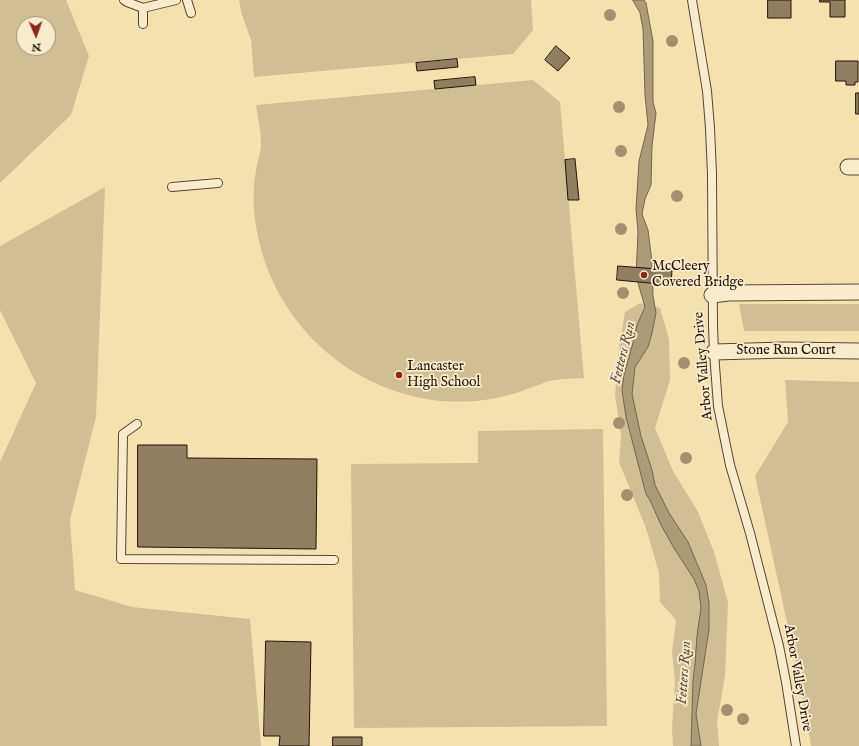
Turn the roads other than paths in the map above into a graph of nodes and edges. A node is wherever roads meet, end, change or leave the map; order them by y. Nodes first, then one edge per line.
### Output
1 (124, 0) edge
2 (176, 0) edge
3 (187, 0) edge
4 (692, 0) edge
5 (143, 8) junction
6 (191, 13) dead end
7 (143, 24) dead end
8 (218, 184) dead end
9 (172, 186) dead end
10 (859, 292) edge
11 (712, 295) junction
12 (859, 351) edge
13 (714, 352) junction
14 (137, 424) dead end
15 (334, 560) dead end
16 (796, 746) edge

1 - 5 lane
2 - 5 lane
3 - 6 lane
4 - 11 lane, Arbor Valley Drive
5 - 7 lane
8 - 9 lane
10 - 11 street
11 - 13 lane, Arbor Valley Drive
12 - 13 street, Stone Run Court
13 - 16 lane, Arbor Valley Drive
14 - 15 lane

